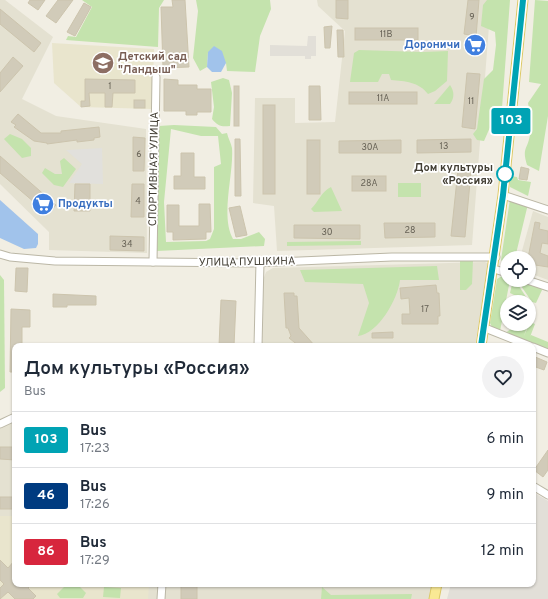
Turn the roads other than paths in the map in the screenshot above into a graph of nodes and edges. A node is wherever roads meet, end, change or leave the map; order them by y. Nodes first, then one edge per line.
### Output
1 (523, 0) edge
2 (156, 77) dead end
3 (503, 195) junction
4 (548, 210) edge
5 (0, 254) edge
6 (496, 257) junction
7 (153, 262) junction
8 (260, 262) junction
9 (494, 269) junction
10 (500, 271) edge
11 (536, 283) edge
12 (548, 287) edge
13 (485, 328) junction
14 (258, 343) edge
15 (482, 343) edge
16 (522, 343) edge
17 (536, 348) edge
18 (548, 353) edge
19 (12, 418) edge
20 (0, 424) edge
21 (536, 488) edge
22 (548, 495) edge
23 (162, 587) edge
24 (436, 587) edge
25 (161, 599) edge
26 (434, 599) edge

1 - 3 main road
2 - 7 street, СПОРТИВНАЯ УЛИЦА
3 - 4 street
3 - 6 main road
5 - 7 street, УЛИЦА ПУШКИНА
6 - 8 street, УЛИЦА ПУШКИНА
6 - 9 main road
7 - 8 street, УЛИЦА ПУШКИНА
8 - 14 street
9 - 10 street
9 - 13 main road
11 - 12 street
13 - 15 main road
13 - 16 street
17 - 18 street
19 - 20 street
21 - 22 street
23 - 25 street
24 - 26 main road

